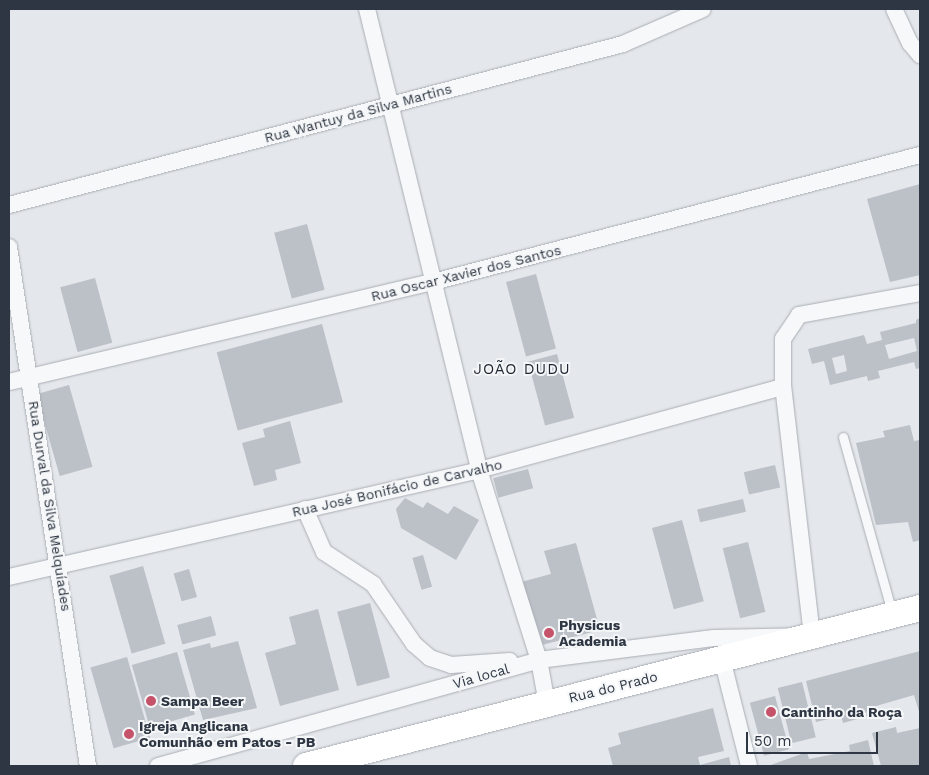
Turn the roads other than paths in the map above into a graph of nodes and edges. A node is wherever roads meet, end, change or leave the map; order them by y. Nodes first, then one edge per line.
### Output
1 (367, 9) edge
2 (894, 9) edge
3 (692, 10) edge
4 (920, 55) edge
5 (390, 104) junction
6 (920, 155) edge
7 (9, 205) edge
8 (9, 247) edge
9 (433, 282) junction
10 (920, 293) edge
11 (30, 376) junction
12 (9, 382) edge
13 (783, 387) junction
14 (843, 437) dead end
15 (480, 470) junction
16 (305, 509) junction
17 (59, 564) junction
18 (9, 577) edge
19 (920, 608) edge
20 (893, 615) junction
21 (812, 636) junction
22 (722, 659) junction
23 (539, 660) junction
24 (547, 704) junction
25 (88, 766) edge
26 (158, 766) edge
27 (306, 766) edge
28 (749, 766) edge

1 - 5 street
2 - 4 street
3 - 5 street, Rua Wantuy da Silva Martins
5 - 7 street, Rua Wantuy da Silva Martins
5 - 9 street
6 - 9 street, Rua Oscar Xavier dos Santos
8 - 11 street, Rua Durval da Silva Melquíades
9 - 11 street, Rua Oscar Xavier dos Santos
9 - 15 street
10 - 13 street
11 - 12 street, Rua Oscar Xavier dos Santos
11 - 17 street, Rua Durval da Silva Melquíades
13 - 15 street, Rua José Bonifácio de Carvalho
13 - 21 street
14 - 20 lane
15 - 16 street, Rua José Bonifácio de Carvalho
15 - 23 street
16 - 17 street, Rua José Bonifácio de Carvalho
16 - 23 street
17 - 18 street, Rua José Bonifácio de Carvalho
17 - 25 street, Rua Durval da Silva Melquíades
19 - 20 main road, Rua do Prado
20 - 21 main road, Rua do Prado
21 - 22 main road, Rua do Prado
21 - 23 street, Via local
22 - 24 main road, Rua do Prado
22 - 28 street
23 - 24 street
23 - 26 street, Via local
24 - 27 main road, Rua do Prado

